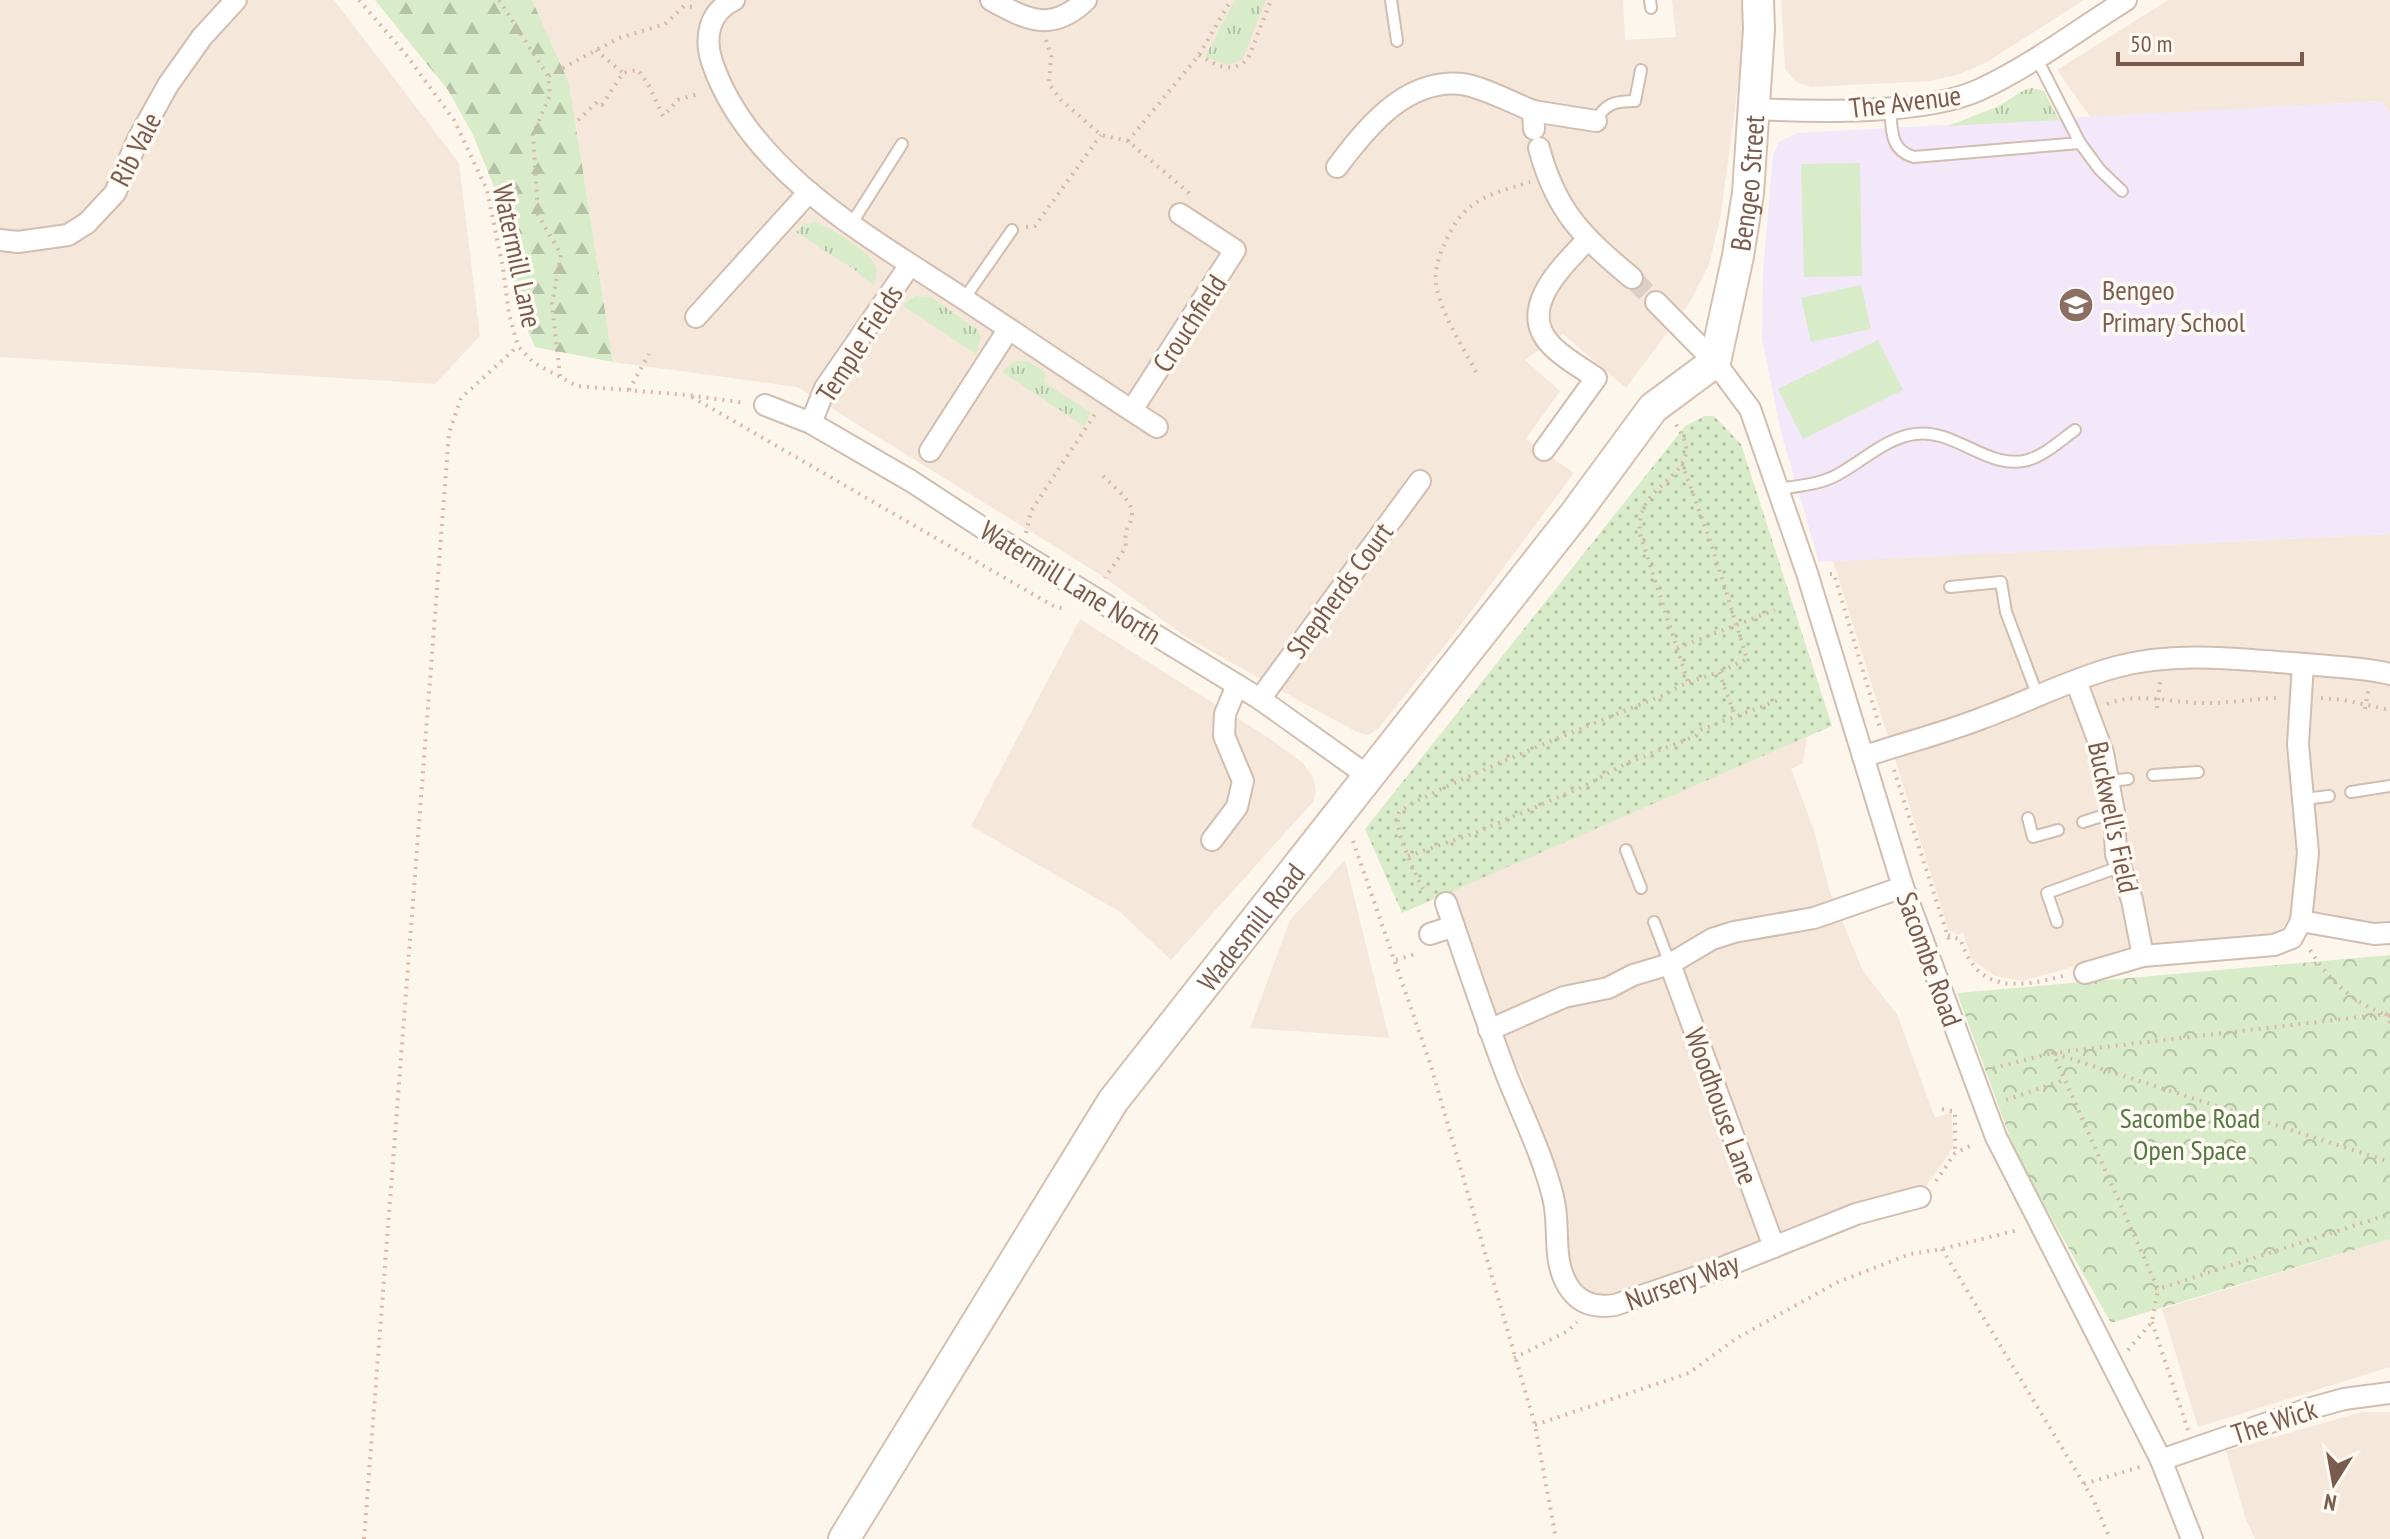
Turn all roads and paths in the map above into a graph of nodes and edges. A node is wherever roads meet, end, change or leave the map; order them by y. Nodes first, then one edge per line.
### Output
1 (236, 0) edge
2 (359, 0) edge
3 (499, 0) edge
4 (991, 0) edge
5 (1086, 0) edge
6 (1231, 0) edge
7 (1271, 0) edge
8 (1391, 0) edge
9 (1758, 0) edge
10 (2126, 0) edge
11 (726, 6) edge
12 (1041, 22) junction
13 (1397, 41) dead end
14 (596, 50) junction
15 (1199, 55) junction
16 (2036, 57) junction
17 (1641, 70) dead end
18 (623, 73) junction
19 (548, 76) junction
20 (722, 87) junction
21 (1890, 107) junction
22 (1753, 109) junction
23 (578, 120) dead end
24 (1596, 121) joint
25 (1535, 129) junction
26 (1101, 135) junction
27 (1128, 141) junction
28 (2080, 143) junction
29 (902, 144) dead end
30 (1337, 167) dead end
31 (1547, 176) junction
32 (2122, 191) dead end
33 (809, 192) junction
34 (1192, 195) dead end
35 (1180, 214) dead end
36 (852, 223) junction
37 (1012, 230) joint
38 (0, 240) edge
39 (1587, 240) junction
40 (910, 265) junction
41 (1632, 278) tunnel mouth
42 (964, 299) junction
43 (1656, 302) tunnel mouth
44 (696, 317) dead end
45 (1008, 330) junction
46 (518, 346) junction
47 (649, 354) dead end
48 (1715, 362) junction
49 (1476, 372) dead end
50 (561, 377) junction
51 (629, 390) junction
52 (687, 395) junction
53 (1108, 395) junction
54 (1662, 401) junction
55 (765, 405) joint
56 (1132, 410) junction
57 (811, 423) junction
58 (1157, 427) dead end
59 (2075, 430) dead end
60 (1544, 450) dead end
61 (930, 451) dead end
62 (1682, 464) junction
63 (1103, 476) dead end
64 (1420, 481) dead end
65 (1778, 489) junction
66 (1031, 511) dead end
67 (1807, 573) junction
68 (1950, 587) dead end
69 (1092, 596) junction
70 (1069, 610) dead end
71 (1775, 610) dead end
72 (1736, 625) junction
73 (1677, 648) junction
74 (2303, 664) junction
75 (1719, 672) junction
76 (2390, 674) edge
77 (2076, 681) junction
78 (1688, 682) junction
79 (1237, 685) junction
80 (2037, 694) junction
81 (2299, 697) junction
82 (1260, 699) junction
83 (1777, 701) dead end
84 (2390, 710) edge
85 (2088, 711) junction
86 (1735, 716) junction
87 (1887, 748) junction
88 (1863, 757) junction
89 (2198, 772) dead end
90 (2153, 775) dead end
91 (1368, 776) junction
92 (2390, 786) edge
93 (2351, 792) dead end
94 (2329, 796) dead end
95 (2304, 799) junction
96 (1342, 808) junction
97 (2114, 812) junction
98 (2028, 818) dead end
99 (2083, 822) dead end
100 (2058, 830) dead end
101 (1212, 840) dead end
102 (1626, 850) dead end
103 (1408, 856) junction
104 (2119, 867) junction
105 (1903, 887) junction
106 (1641, 888) dead end
107 (1423, 889) dead end
108 (1446, 903) dead end
109 (2301, 921) junction
110 (1654, 922) dead end
111 (2057, 922) dead end
112 (1454, 926) junction
113 (2390, 933) edge
114 (1430, 934) dead end
115 (1947, 934) junction
116 (1951, 949) dead end
117 (2143, 956) junction
118 (1670, 964) junction
119 (2085, 973) joint
120 (2388, 1015) edge
121 (2390, 1023) edge
122 (1489, 1030) junction
123 (2053, 1053) junction
124 (1987, 1069) dead end
125 (2064, 1080) junction
126 (2015, 1097) dead end
127 (1942, 1109) dead end
128 (1978, 1142) dead end
129 (1955, 1153) junction
130 (2390, 1162) edge
131 (1920, 1197) joint
132 (2390, 1214) edge
133 (2041, 1224) junction
134 (1774, 1247) junction
135 (1942, 1249) junction
136 (2158, 1289) junction
137 (1591, 1305) junction
138 (2152, 1322) junction
139 (1514, 1358) junction
140 (2115, 1367) junction
141 (2390, 1393) edge
142 (1535, 1425) junction
143 (2194, 1448) junction
144 (2161, 1460) junction
145 (2084, 1484) junction
146 (364, 1539) edge
147 (844, 1539) edge
148 (1556, 1539) edge
149 (2110, 1539) edge
150 (2192, 1539) edge

1 - 38 street, Rib Vale
2 - 46 path, Watermill Lane
3 - 19 path
4 - 12 street
5 - 12 street
6 - 15 path
7 - 15 path
8 - 13 lane
9 - 22 main road, Bengeo Street
10 - 16 street, The Avenue
11 - 14 path
11 - 20 street, Temple Fields
12 - 26 path
14 - 18 path
14 - 19 path
15 - 27 path
16 - 21 street, The Avenue
16 - 28 lane
17 - 24 lane
18 - 20 path
18 - 23 path
19 - 50 path
20 - 33 street, Temple Fields
21 - 22 street, The Avenue
21 - 28 lane
22 - 48 main road, Bengeo Street
24 - 25 street
25 - 30 street
25 - 31 street
26 - 27 path
26 - 37 path
27 - 34 path
28 - 32 lane
29 - 36 lane
31 - 39 street
31 - 49 path
33 - 36 street, Temple Fields
33 - 44 street
35 - 56 street, Crouchfield
36 - 40 street, Temple Fields
37 - 42 lane
39 - 41 street
39 - 60 street
40 - 42 street, Temple Fields
40 - 57 street, Temple Fields
42 - 45 street, Temple Fields
43 - 48 street, Sacombe Road
45 - 53 street, Temple Fields
45 - 61 street
46 - 50 path, Watermill Lane
46 - 146 path
47 - 51 path
48 - 54 main road, Wadesmill Road
48 - 65 street, Sacombe Road
50 - 51 path, Watermill Lane
51 - 52 path, Watermill Lane
52 - 55 path, Watermill Lane
52 - 70 path
53 - 56 street, Temple Fields
53 - 66 path
54 - 62 path
54 - 91 main road, Wadesmill Road
55 - 57 street, Watermill Lane North
56 - 58 street, Temple Fields
57 - 69 street, Watermill Lane North
59 - 65 lane
62 - 72 path
62 - 73 path
63 - 69 path
64 - 82 street, Shepherds Court
65 - 67 street, Sacombe Road
67 - 87 path
67 - 88 street, Sacombe Road
68 - 80 lane
69 - 79 street, Watermill Lane North
71 - 72 path
72 - 73 path
72 - 75 path
73 - 78 path
74 - 76 street
74 - 77 street
74 - 81 street
75 - 78 path
75 - 86 path
77 - 80 street
77 - 85 street, Buckwell's Field
78 - 103 path
79 - 82 street, Watermill Lane North
79 - 101 street
80 - 87 street
81 - 84 path
81 - 85 path
81 - 95 street
82 - 91 street, Watermill Lane North
83 - 86 path
85 - 97 street, Buckwell's Field
86 - 103 path
87 - 88 street
87 - 115 path
88 - 105 street, Sacombe Road
89 - 90 lane
91 - 96 main road, Wadesmill Road
92 - 93 lane
94 - 95 lane
95 - 109 street
96 - 139 path
96 - 147 main road, Wadesmill Road
97 - 99 lane
97 - 104 street, Buckwell's Field
98 - 100 lane
102 - 106 lane
103 - 107 path
104 - 111 lane
104 - 117 street, Buckwell's Field
105 - 118 street
105 - 133 street, Sacombe Road
108 - 112 street, Nursery Way
109 - 113 street
109 - 117 street
109 - 120 path
110 - 118 lane
112 - 114 street
112 - 122 street, Nursery Way
115 - 116 path
115 - 119 path
117 - 119 street
118 - 122 street
118 - 134 street, Woodhouse Lane
120 - 121 path
120 - 123 path
122 - 137 street, Nursery Way
123 - 124 path
123 - 125 path
123 - 130 path
125 - 126 path
125 - 136 path
127 - 129 path
128 - 129 path
129 - 131 path
131 - 134 street, Nursery Way
132 - 136 path
133 - 135 path
133 - 140 street, Sacombe Road
134 - 137 street, Nursery Way
135 - 142 path
135 - 145 path
136 - 138 path
137 - 139 path
138 - 140 path
138 - 143 path
139 - 142 path
140 - 144 street, Sacombe Road
141 - 143 street, The Wick
142 - 148 path
143 - 144 street, The Wick
144 - 145 path
144 - 150 street, Sacombe Road
145 - 149 path

